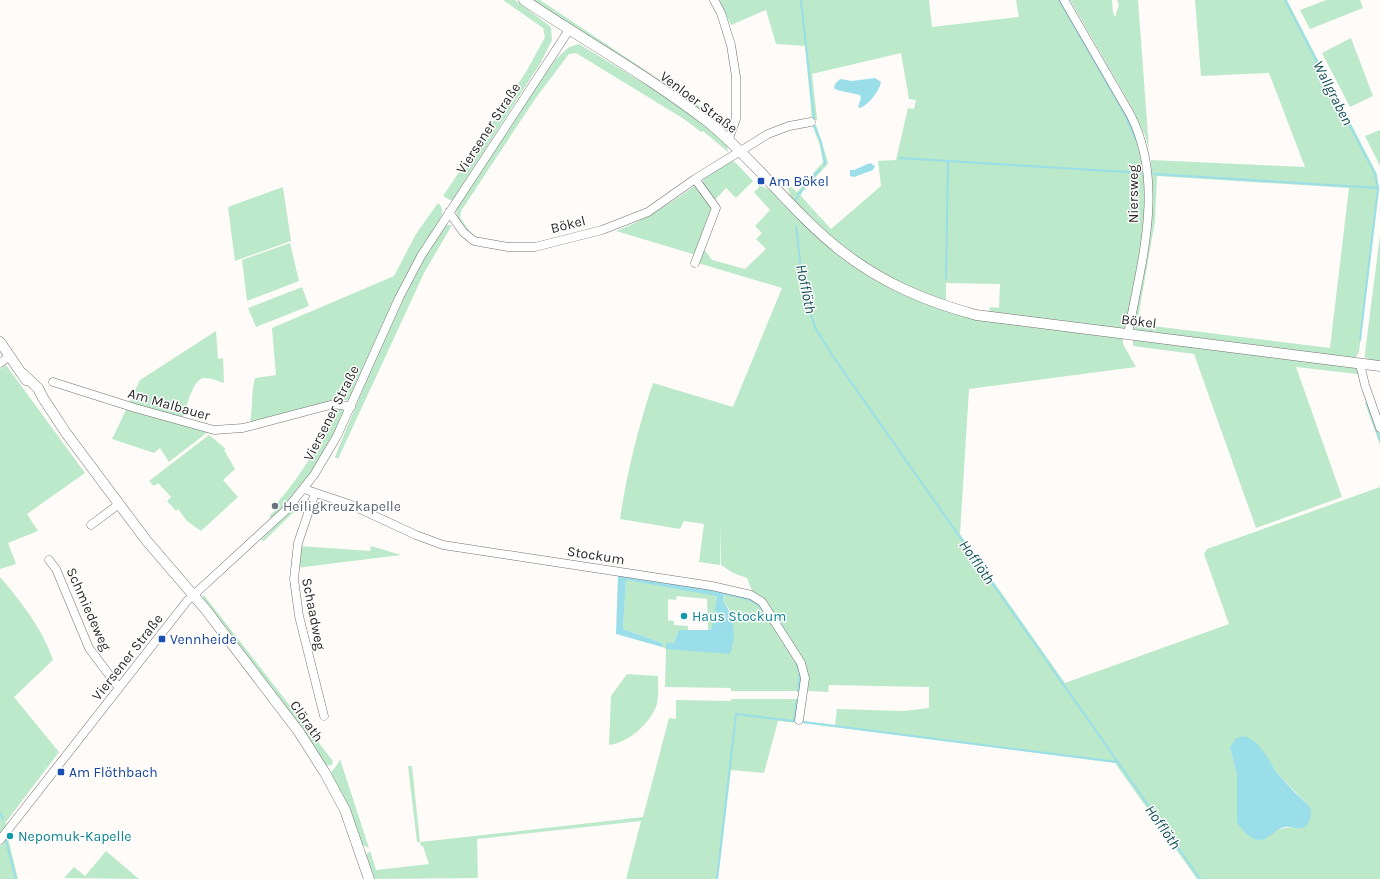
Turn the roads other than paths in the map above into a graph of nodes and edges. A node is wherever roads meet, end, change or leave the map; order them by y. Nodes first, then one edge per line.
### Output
1 (524, 0) edge
2 (714, 0) edge
3 (1064, 0) edge
4 (569, 30) junction
5 (811, 122) dead end
6 (728, 141) junction
7 (739, 151) junction
8 (695, 179) junction
9 (449, 212) junction
10 (695, 264) dead end
11 (899, 288) joint
12 (1128, 334) junction
13 (0, 342) edge
14 (10, 356) junction
15 (0, 363) edge
16 (1360, 364) junction
17 (1380, 366) edge
18 (52, 382) dead end
19 (351, 408) junction
20 (1380, 428) edge
21 (304, 489) junction
22 (315, 493) junction
23 (119, 504) junction
24 (91, 525) dead end
25 (49, 560) dead end
26 (194, 595) junction
27 (119, 688) junction
28 (324, 716) dead end
29 (799, 720) dead end
30 (0, 840) edge
31 (369, 879) edge

1 - 4 main road, Venloer Straße
2 - 6 street
3 - 12 street, Niersweg
4 - 6 main road, Venloer Straße
4 - 9 street, Viersener Straße
5 - 7 street, Bökel
6 - 7 main road, Venloer Straße
7 - 8 street, Bökel
7 - 11 main road, Venloer Straße
8 - 9 street, Bökel
8 - 10 street
9 - 19 street, Viersener Straße
11 - 12 main road, Bökel
12 - 16 main road, Bökel
13 - 14 main road
14 - 15 street
14 - 23 main road
16 - 17 main road, Bökel
16 - 20 street
18 - 19 street, Am Malbauer
19 - 21 street, Viersener Straße
21 - 22 street, Stockum
21 - 26 street, Viersener Straße
22 - 28 street, Schaadweg
22 - 29 street, Stockum
23 - 24 street
23 - 26 main road
25 - 27 street, Schmiedeweg
26 - 27 street, Viersener Straße
26 - 31 main road, Clörath
27 - 30 street, Viersener Straße

